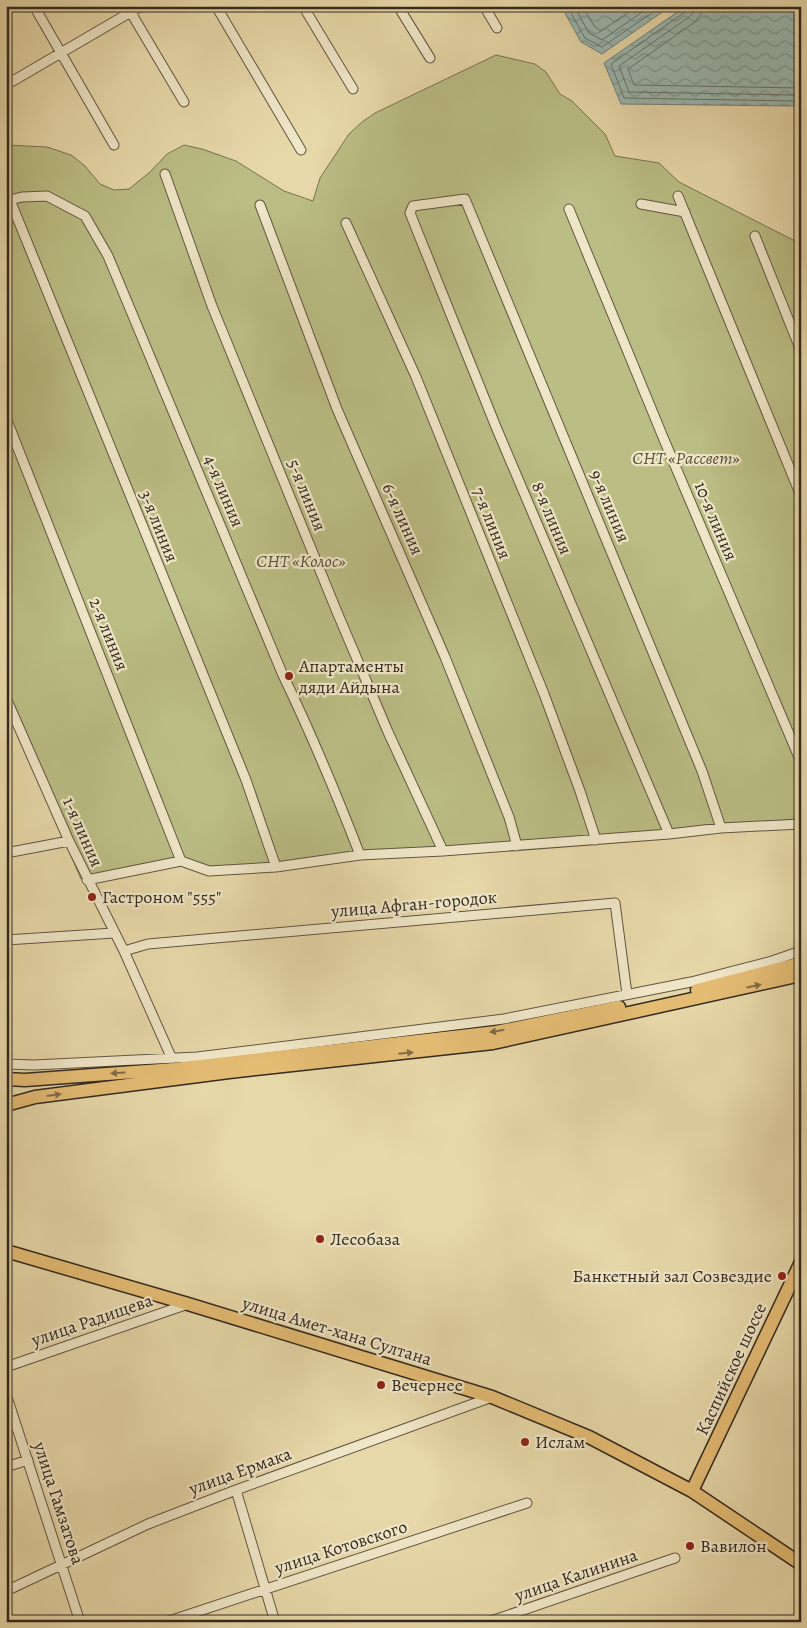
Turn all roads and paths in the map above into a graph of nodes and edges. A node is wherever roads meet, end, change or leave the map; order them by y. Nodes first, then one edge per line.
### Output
1 (34, 6) edge
2 (141, 6) edge
3 (216, 6) edge
4 (303, 6) edge
5 (398, 6) edge
6 (484, 6) edge
7 (129, 9) edge
8 (497, 28) dead end
9 (61, 53) junction
10 (430, 58) dead end
11 (6, 85) edge
12 (353, 89) dead end
13 (184, 102) dead end
14 (114, 145) dead end
15 (301, 150) dead end
16 (165, 174) dead end
17 (678, 196) dead end
18 (10, 200) joint
19 (641, 204) dead end
20 (260, 205) dead end
21 (569, 209) dead end
22 (685, 212) junction
23 (10, 213) edge
24 (410, 213) joint
25 (346, 224) dead end
26 (755, 236) dead end
27 (801, 350) edge
28 (6, 418) edge
29 (801, 496) edge
30 (6, 698) edge
31 (801, 762) edge
32 (801, 824) edge
33 (721, 828) junction
34 (669, 834) junction
35 (596, 840) junction
36 (69, 841) junction
37 (517, 846) junction
38 (443, 851) junction
39 (6, 853) edge
40 (360, 855) junction
41 (182, 861) junction
42 (276, 866) junction
43 (87, 880) junction
44 (114, 933) junction
45 (6, 940) edge
46 (124, 951) junction
47 (801, 951) edge
48 (801, 963) edge
49 (801, 976) edge
50 (627, 994) junction
51 (172, 1059) junction
52 (6, 1064) edge
53 (6, 1079) edge
54 (6, 1105) edge
55 (6, 1251) edge
56 (801, 1262) edge
57 (188, 1304) junction
58 (6, 1367) edge
59 (6, 1394) edge
60 (492, 1397) junction
61 (28, 1460) junction
62 (6, 1467) edge
63 (236, 1490) junction
64 (692, 1491) junction
65 (527, 1503) dead end
66 (675, 1558) dead end
67 (801, 1564) edge
68 (62, 1565) junction
69 (265, 1589) junction
70 (6, 1591) edge
71 (80, 1622) edge
72 (166, 1622) edge
73 (276, 1622) edge
74 (488, 1622) edge

1 - 9 street
2 - 7 street
3 - 15 street
4 - 12 street
5 - 10 street
6 - 8 street
7 - 9 street
7 - 13 street
9 - 11 street
9 - 14 street
16 - 38 street, 5-я линия
17 - 22 street
18 - 23 street, 3-я линия
18 - 40 street, 4-я линия
19 - 22 street
20 - 37 street, 6-я линия
21 - 31 street, 10-я линия
22 - 29 street
23 - 42 street, 3-я линия
24 - 33 street, 9-я линия
24 - 34 street, 8-я линия
25 - 35 street, 7-я линия
26 - 27 street
28 - 41 street, 2-я линия
30 - 36 street, 1-я линия
32 - 33 street
33 - 34 street
34 - 35 street
35 - 37 street
36 - 39 street
36 - 43 street, 1-я линия
37 - 38 street
38 - 40 street
40 - 42 street
41 - 42 street
41 - 43 street
43 - 44 street, 1-я линия
44 - 45 street
44 - 46 street, 1-я линия
46 - 50 street, улица Афган-городок
46 - 51 street, 1-я линия
47 - 50 street
48 -> 53 main road
54 -> 49 main road
50 - 51 street
51 - 52 street
55 - 57 main road, улица Амет-хана Султана
56 - 64 main road, Каспийское шоссе
57 - 58 street, улица Радищева
57 - 60 main road, улица Амет-хана Султана
59 - 61 street, улица Гамзатова
60 - 63 street, улица Ермака
60 - 64 main road, улица Амет-хана Султана
61 - 62 street
61 - 68 street, улица Гамзатова
63 - 68 street, улица Ермака
63 - 69 street
64 - 67 main road, улица Амет-хана Султана
65 - 69 street, улица Котовского
66 - 74 street, улица Калинина
68 - 70 street, улица Ермака
68 - 71 street, улица Гамзатова
69 - 72 street, улица Котовского
69 - 73 street

